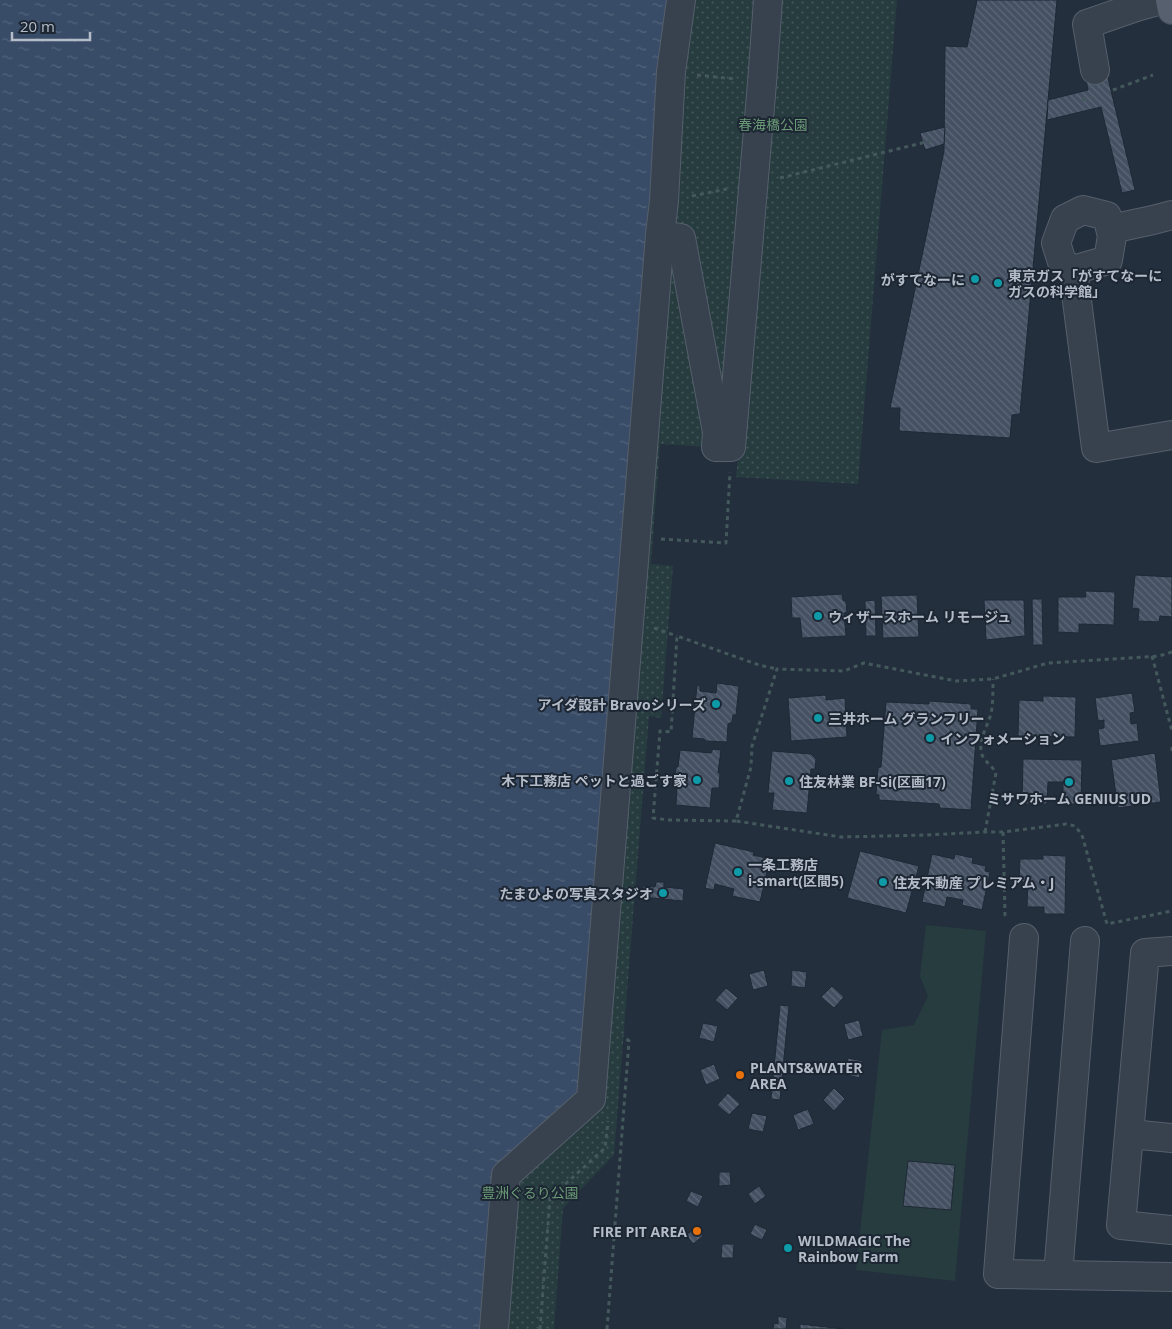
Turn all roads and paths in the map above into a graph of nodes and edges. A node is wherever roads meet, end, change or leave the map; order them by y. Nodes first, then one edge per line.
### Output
1 (681, 0) edge
2 (768, 0) edge
3 (1161, 0) edge
4 (1170, 0) edge
5 (1172, 10) edge
6 (1096, 70) dead end
7 (671, 72) junction
8 (762, 83) junction
9 (930, 142) dead end
10 (754, 184) junction
11 (664, 201) junction
12 (1172, 215) edge
13 (1111, 229) junction
14 (660, 235) junction
15 (1073, 270) junction
16 (1172, 435) edge
17 (731, 447) junction
18 (656, 538) dead end
19 (648, 626) dead end
20 (678, 636) junction
21 (1172, 652) edge
22 (1152, 656) junction
23 (777, 669) junction
24 (992, 679) junction
25 (1172, 731) edge
26 (1172, 747) edge
27 (1172, 752) edge
28 (736, 821) junction
29 (985, 832) junction
30 (1003, 832) junction
31 (1172, 911) edge
32 (1024, 938) joint
33 (1085, 941) dead end
34 (1172, 951) edge
35 (616, 1031) dead end
36 (1130, 1134) junction
37 (1172, 1138) edge
38 (605, 1148) dead end
39 (1172, 1230) edge
40 (1058, 1275) junction
41 (1172, 1277) edge
42 (494, 1329) edge
43 (540, 1329) edge
44 (607, 1329) edge

1 - 7 street
2 - 8 street
3 - 6 street
4 - 5 main road
7 - 8 path
7 - 11 street
8 - 10 street
9 - 10 path
10 - 11 path
10 - 17 street
11 - 14 street
12 - 13 street
13 - 15 street
13 - 15 street
14 - 17 street
14 - 42 street
15 - 16 street
17 - 18 path
19 - 20 path
20 - 23 path
20 - 28 path
21 - 22 path
22 - 24 path
22 - 25 path
23 - 24 path
23 - 28 path
24 - 29 path
26 - 27 path
28 - 29 path
29 - 30 path
30 - 31 path
30 - 32 path
32 - 40 street
33 - 40 street
34 - 36 street
35 - 44 path
36 - 37 street
36 - 39 street
38 - 43 path
40 - 41 street

